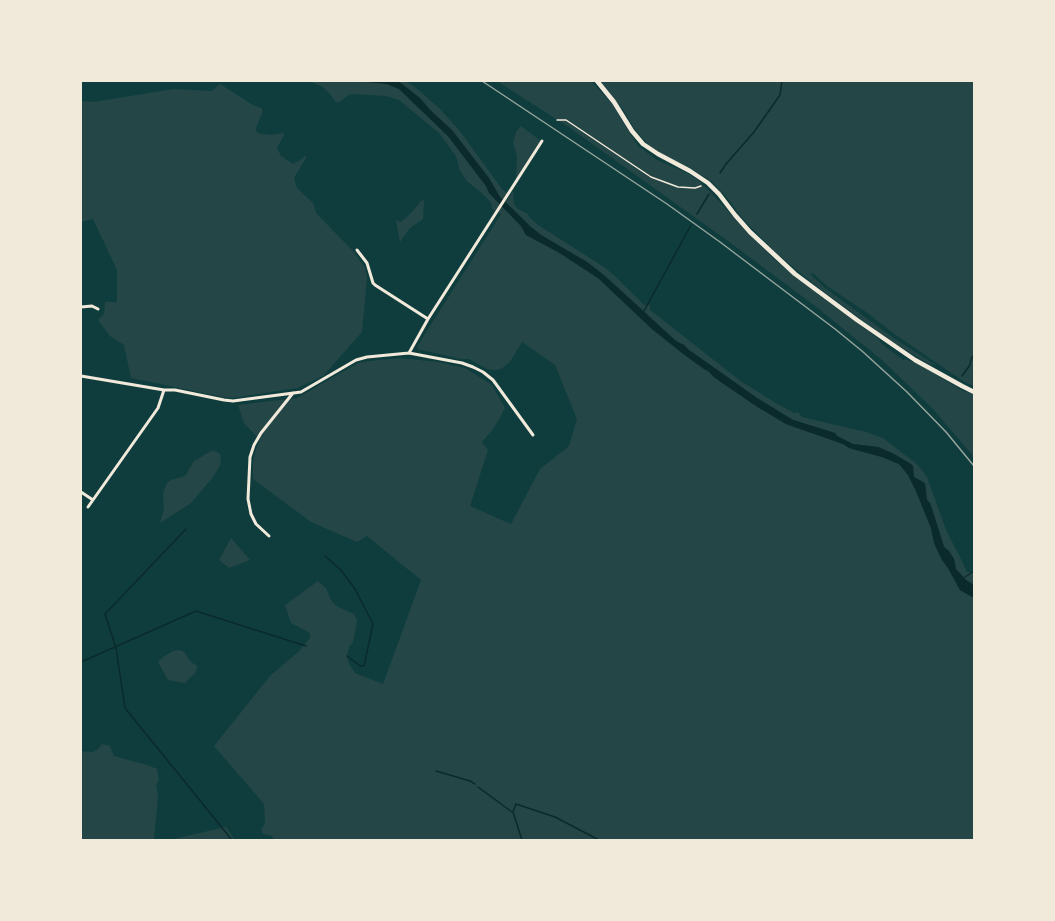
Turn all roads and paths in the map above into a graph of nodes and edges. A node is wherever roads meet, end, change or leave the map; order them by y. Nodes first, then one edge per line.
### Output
1 (597, 81) edge
2 (557, 120) dead end
3 (542, 141) dead end
4 (708, 183) junction
5 (357, 249) dead end
6 (81, 307) edge
7 (98, 309) dead end
8 (428, 319) junction
9 (409, 353) junction
10 (81, 376) edge
11 (164, 390) junction
12 (974, 392) edge
13 (293, 393) junction
14 (533, 435) dead end
15 (81, 492) edge
16 (93, 500) junction
17 (88, 507) dead end
18 (269, 536) dead end

1 - 4 main road
2 - 4 path
3 - 8 street
4 - 12 main road
5 - 8 street
6 - 7 street
8 - 9 street
9 - 13 street
9 - 14 street
10 - 11 street
11 - 13 street
11 - 16 street
13 - 18 street
15 - 16 street
16 - 17 street

